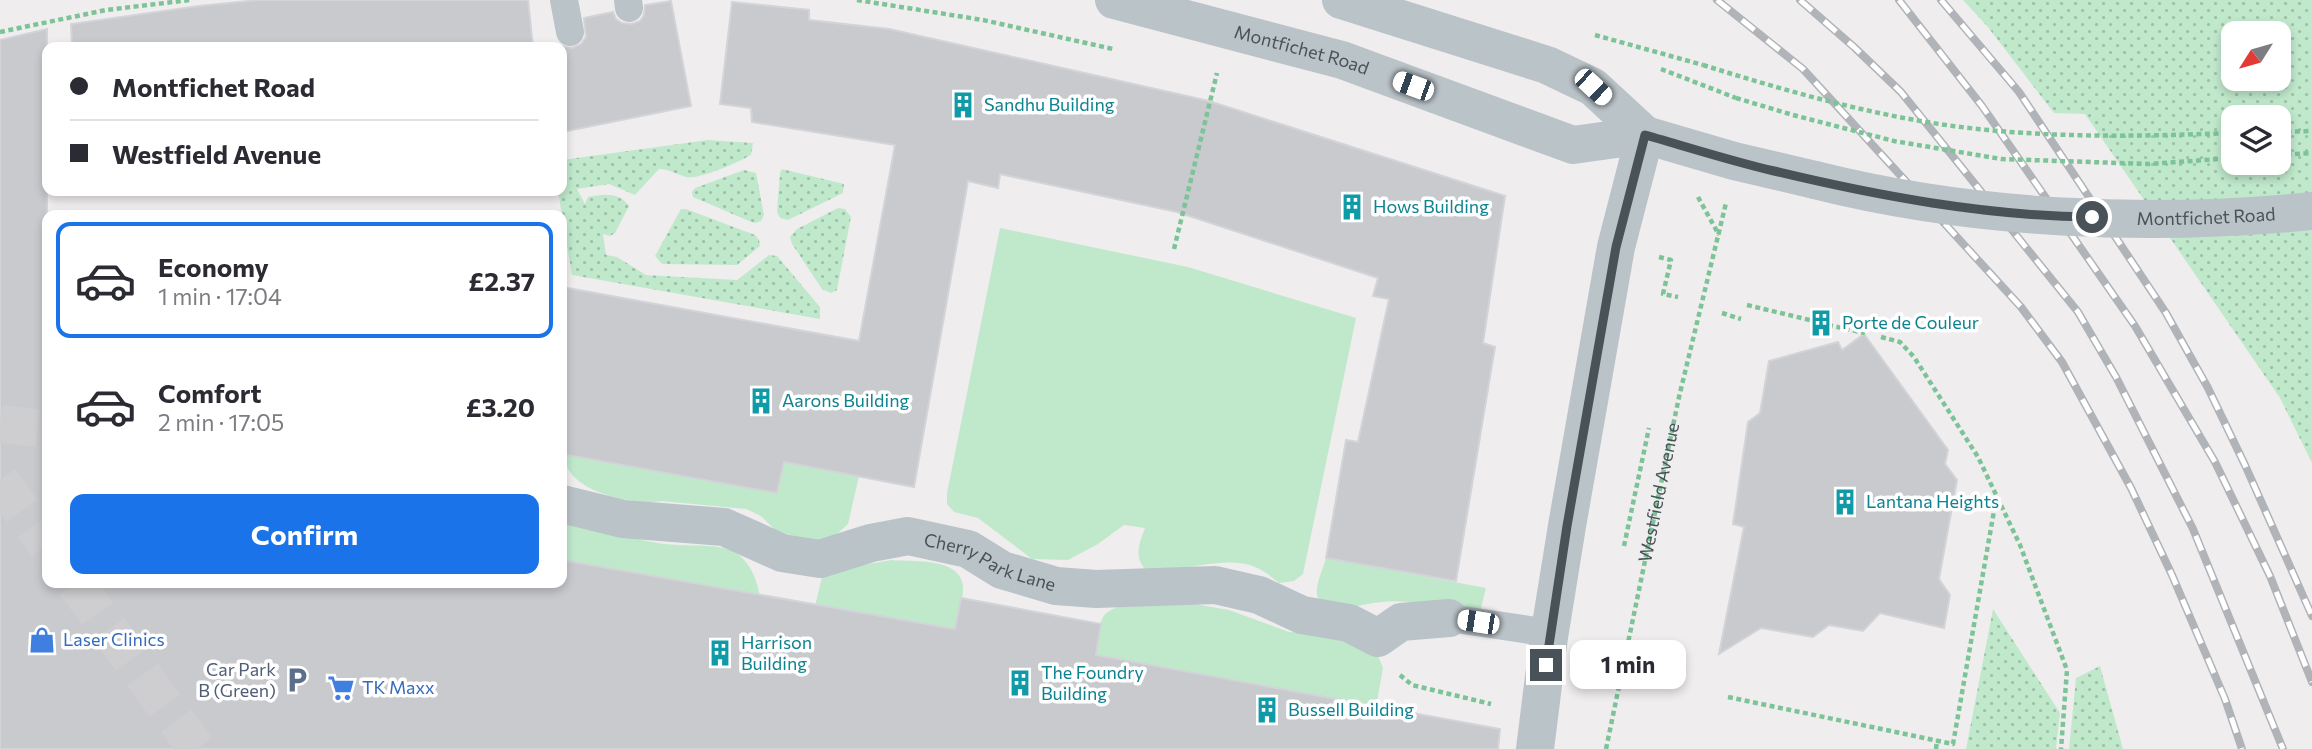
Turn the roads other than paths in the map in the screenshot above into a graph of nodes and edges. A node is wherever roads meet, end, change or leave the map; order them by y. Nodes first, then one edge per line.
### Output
1 (564, 0) edge
2 (1114, 0) edge
3 (1341, 0) edge
4 (570, 32) dead end
5 (1645, 135) junction
6 (2312, 211) edge
7 (567, 506) edge
8 (1449, 618) joint
9 (1550, 633) junction
10 (1535, 749) edge

1 - 4 lane
2 - 5 street, Montfichet Road
3 - 5 street, Montfichet Road
5 - 6 street, Montfichet Road, bridge
5 - 9 street
7 - 8 street, Cherry Park Lane
8 - 9 lane
9 - 10 street

